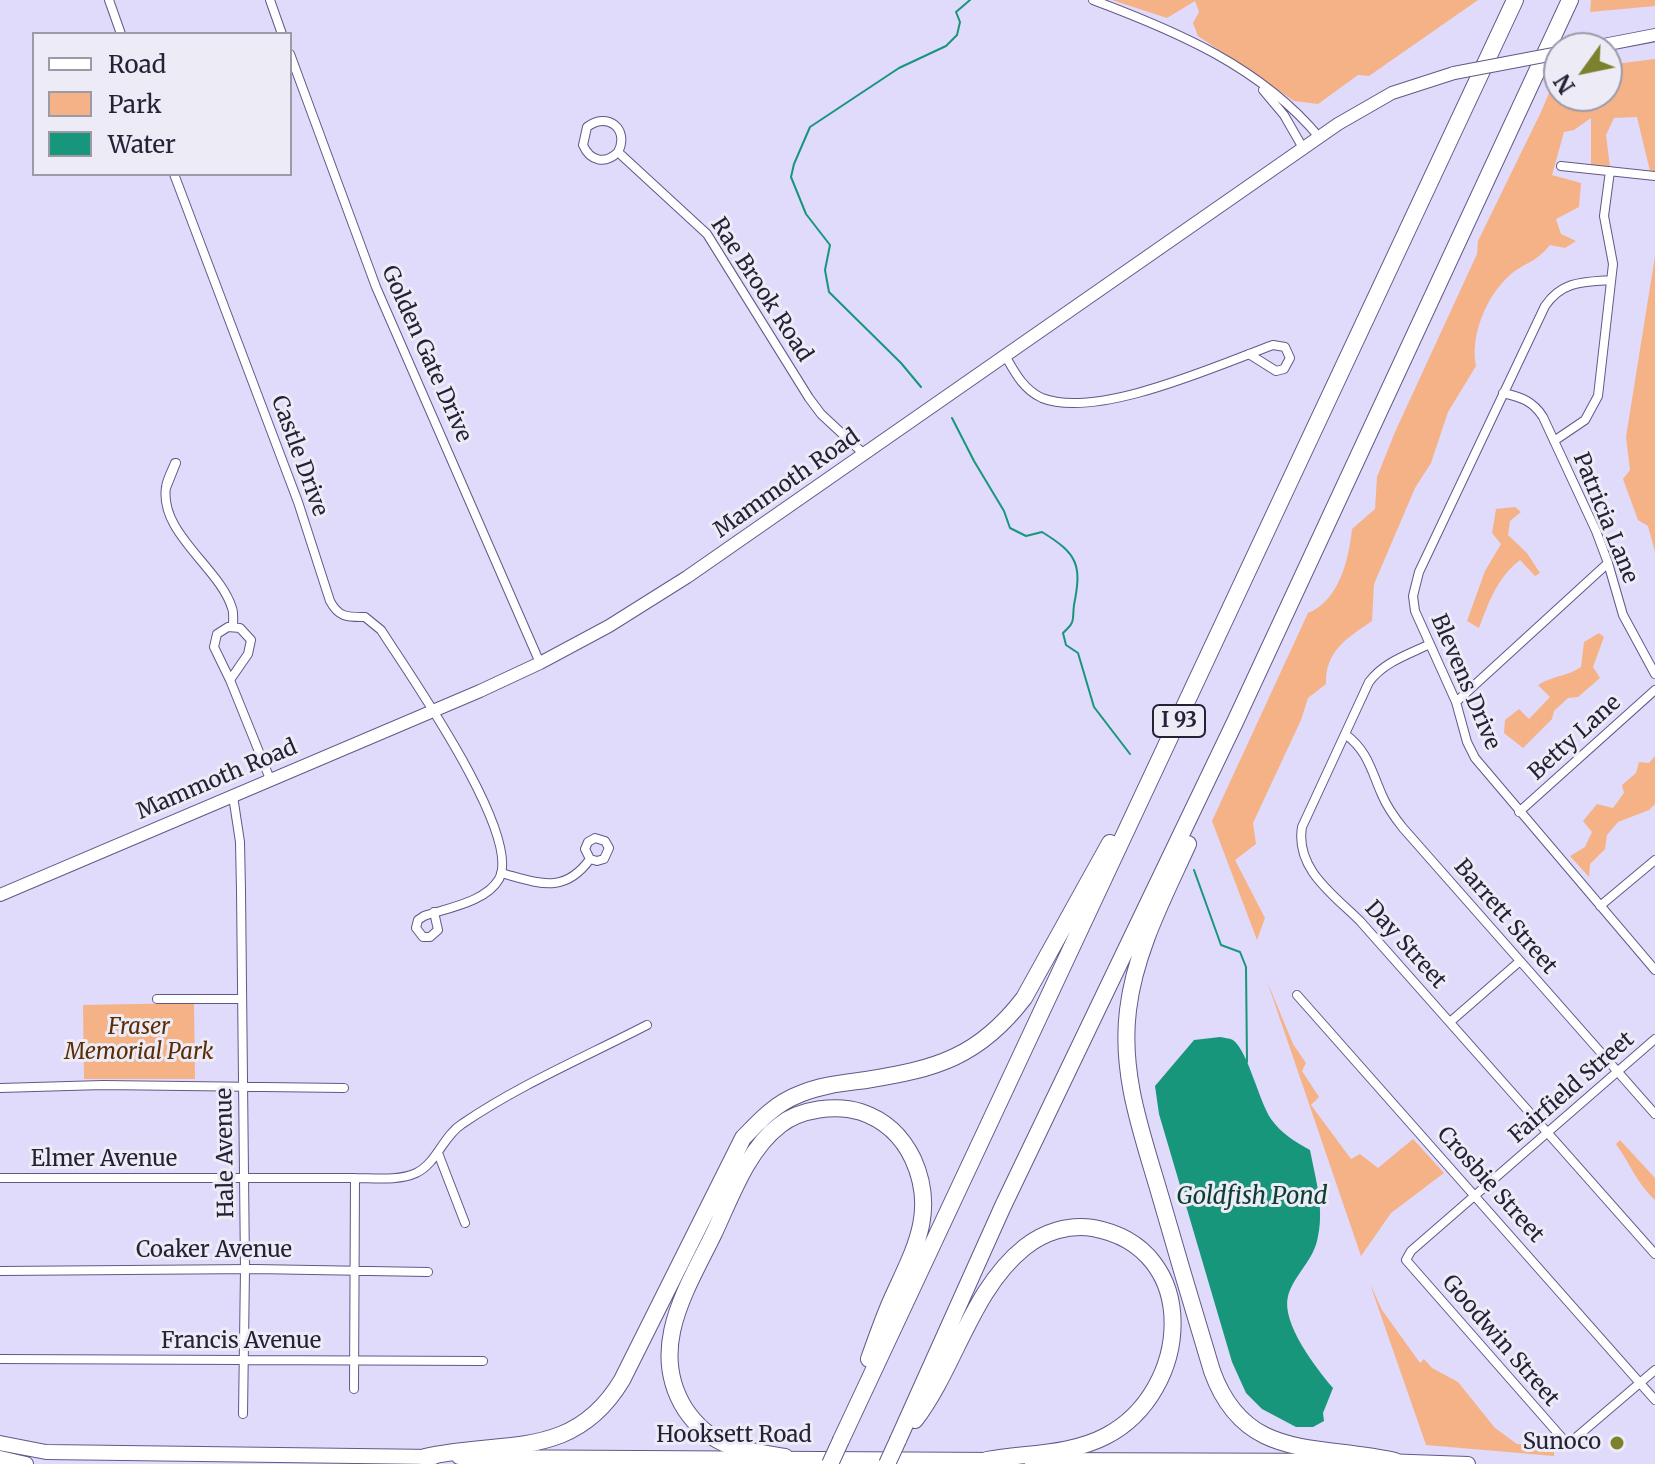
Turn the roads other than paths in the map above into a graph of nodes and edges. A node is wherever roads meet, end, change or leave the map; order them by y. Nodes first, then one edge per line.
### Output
1 (109, 0) edge
2 (270, 0) edge
3 (1093, 0) edge
4 (1515, 0) edge
5 (1570, 0) edge
6 (120, 32) edge
7 (281, 32) edge
8 (1655, 35) edge
9 (1623, 41) edge
10 (1543, 56) edge
11 (292, 59) edge
12 (1255, 80) junction
13 (1319, 137) junction
14 (1303, 148) junction
15 (618, 152) junction
16 (1561, 166) dead end
17 (1610, 171) junction
18 (175, 176) edge
19 (1655, 176) edge
20 (1611, 280) junction
21 (1249, 354) junction
22 (1006, 357) junction
23 (1503, 393) junction
24 (1554, 441) junction
25 (865, 455) junction
26 (166, 488) dead end
27 (1608, 563) junction
28 (233, 626) junction
29 (1430, 644) junction
30 (540, 663) junction
31 (1655, 674) edge
32 (230, 680) junction
33 (1655, 690) edge
34 (1456, 702) junction
35 (432, 712) junction
36 (1235, 722) junction
37 (1345, 734) junction
38 (270, 779) junction
39 (233, 796) junction
40 (1143, 796) junction
41 (1519, 812) junction
42 (590, 859) dead end
43 (1655, 860) edge
44 (501, 873) junction
45 (0, 895) edge
46 (1600, 906) junction
47 (434, 912) dead end
48 (1520, 961) junction
49 (1655, 970) edge
50 (1297, 995) dead end
51 (157, 999) dead end
52 (242, 999) junction
53 (1450, 1022) junction
54 (647, 1025) dead end
55 (1655, 1039) edge
56 (1618, 1072) junction
57 (243, 1086) junction
58 (0, 1088) edge
59 (344, 1088) dead end
60 (1655, 1114) edge
61 (1547, 1134) junction
62 (438, 1153) junction
63 (0, 1178) edge
64 (244, 1178) junction
65 (355, 1178) junction
66 (1476, 1196) junction
67 (465, 1223) dead end
68 (1655, 1254) edge
69 (1406, 1260) joint
70 (245, 1269) junction
71 (354, 1269) junction
72 (0, 1271) edge
73 (428, 1272) dead end
74 (0, 1359) edge
75 (244, 1359) junction
76 (353, 1359) junction
77 (483, 1361) dead end
78 (1655, 1370) edge
79 (1641, 1383) junction
80 (354, 1389) dead end
81 (1655, 1400) edge
82 (856, 1409) junction
83 (243, 1414) dead end
84 (898, 1440) junction
85 (0, 1443) edge
86 (425, 1457) junction
87 (785, 1457) junction
88 (0, 1458) edge
89 (987, 1460) junction
90 (1395, 1461) junction
91 (26, 1464) edge
92 (830, 1464) edge
93 (887, 1464) edge
94 (1468, 1464) edge

1 - 6 street
2 - 7 street
3 - 12 street
4 - 40 highway, I 93
5 - 36 highway, I 93
8 - 9 main road
10 - 13 main road, Mammoth Road, bridge
11 - 30 street, Golden Gate Drive
12 - 13 street
12 - 14 street
13 - 14 main road, Mammoth Road
14 - 22 main road, Mammoth Road
15 - 15 street, Rae Brook Road
15 - 25 street, Rae Brook Road
16 - 17 street
17 - 19 street
17 - 20 street
18 - 35 street, Castle Drive
20 - 23 street, Blevens Drive
20 - 24 street
21 - 21 street
21 - 22 street
22 - 25 main road, Mammoth Road
23 - 24 street, Patricia Lane
23 - 29 street, Blevens Drive
24 - 27 street, Patricia Lane
25 - 30 main road, Mammoth Road
26 - 28 street
27 - 31 street, Patricia Lane
27 - 34 street
28 - 32 street
28 - 32 street
29 - 34 street, Blevens Drive
29 - 37 street, Day Street
30 - 35 main road, Mammoth Road
32 - 38 street
33 - 41 street, Betty Lane
34 - 41 street, Blevens Drive
35 - 38 main road, Mammoth Road
35 - 44 street, Castle Drive
36 - 84 highway, I 93
36 - 90 highway
37 - 48 street, Barrett Street
37 - 53 street, Day Street
38 - 39 main road, Mammoth Road
39 - 45 main road, Mammoth Road
39 - 52 street, Hale Avenue
40 - 82 highway, I 93
40 - 86 highway
41 - 46 street, Blevens Drive
42 - 44 street
43 - 46 street
44 - 47 street
46 - 49 street, Blevens Drive
48 - 53 street
48 - 56 street, Barrett Street
50 - 66 street, Crosbie Street
51 - 52 street
52 - 57 street, Hale Avenue
53 - 61 street, Day Street
54 - 62 street, Elmer Avenue
55 - 56 street, Fairfield Street
56 - 60 street, Barrett Street
56 - 61 street, Fairfield Street
57 - 58 street
57 - 59 street
57 - 64 street, Hale Avenue
61 - 66 street, Fairfield Street
61 - 68 street, Day Street
62 - 65 street, Elmer Avenue
62 - 67 street
63 - 64 street, Elmer Avenue
64 - 65 street, Elmer Avenue
64 - 70 street, Hale Avenue
65 - 71 street
66 - 69 street, Fairfield Street
66 - 79 street, Crosbie Street
69 - 79 street, Goodwin Street
70 - 71 street, Coaker Avenue
70 - 72 street, Coaker Avenue
70 - 75 street, Hale Avenue
71 - 73 street, Coaker Avenue
71 - 76 street
74 - 75 street, Francis Avenue
75 - 76 street, Francis Avenue
75 - 83 street, Hale Avenue
76 - 77 street, Francis Avenue
76 - 80 street
78 - 79 street
79 - 81 street, Crosbie Street
82 - 87 highway
82 - 92 highway, I 93, bridge
84 - 89 highway
84 - 93 highway, I 93, bridge
85 - 86 main road, Hooksett Road
86 - 87 main road, Hooksett Road
87 - 89 main road, Hooksett Road
88 - 91 main road
89 - 90 main road, Hooksett Road
90 - 94 main road, Hooksett Road

